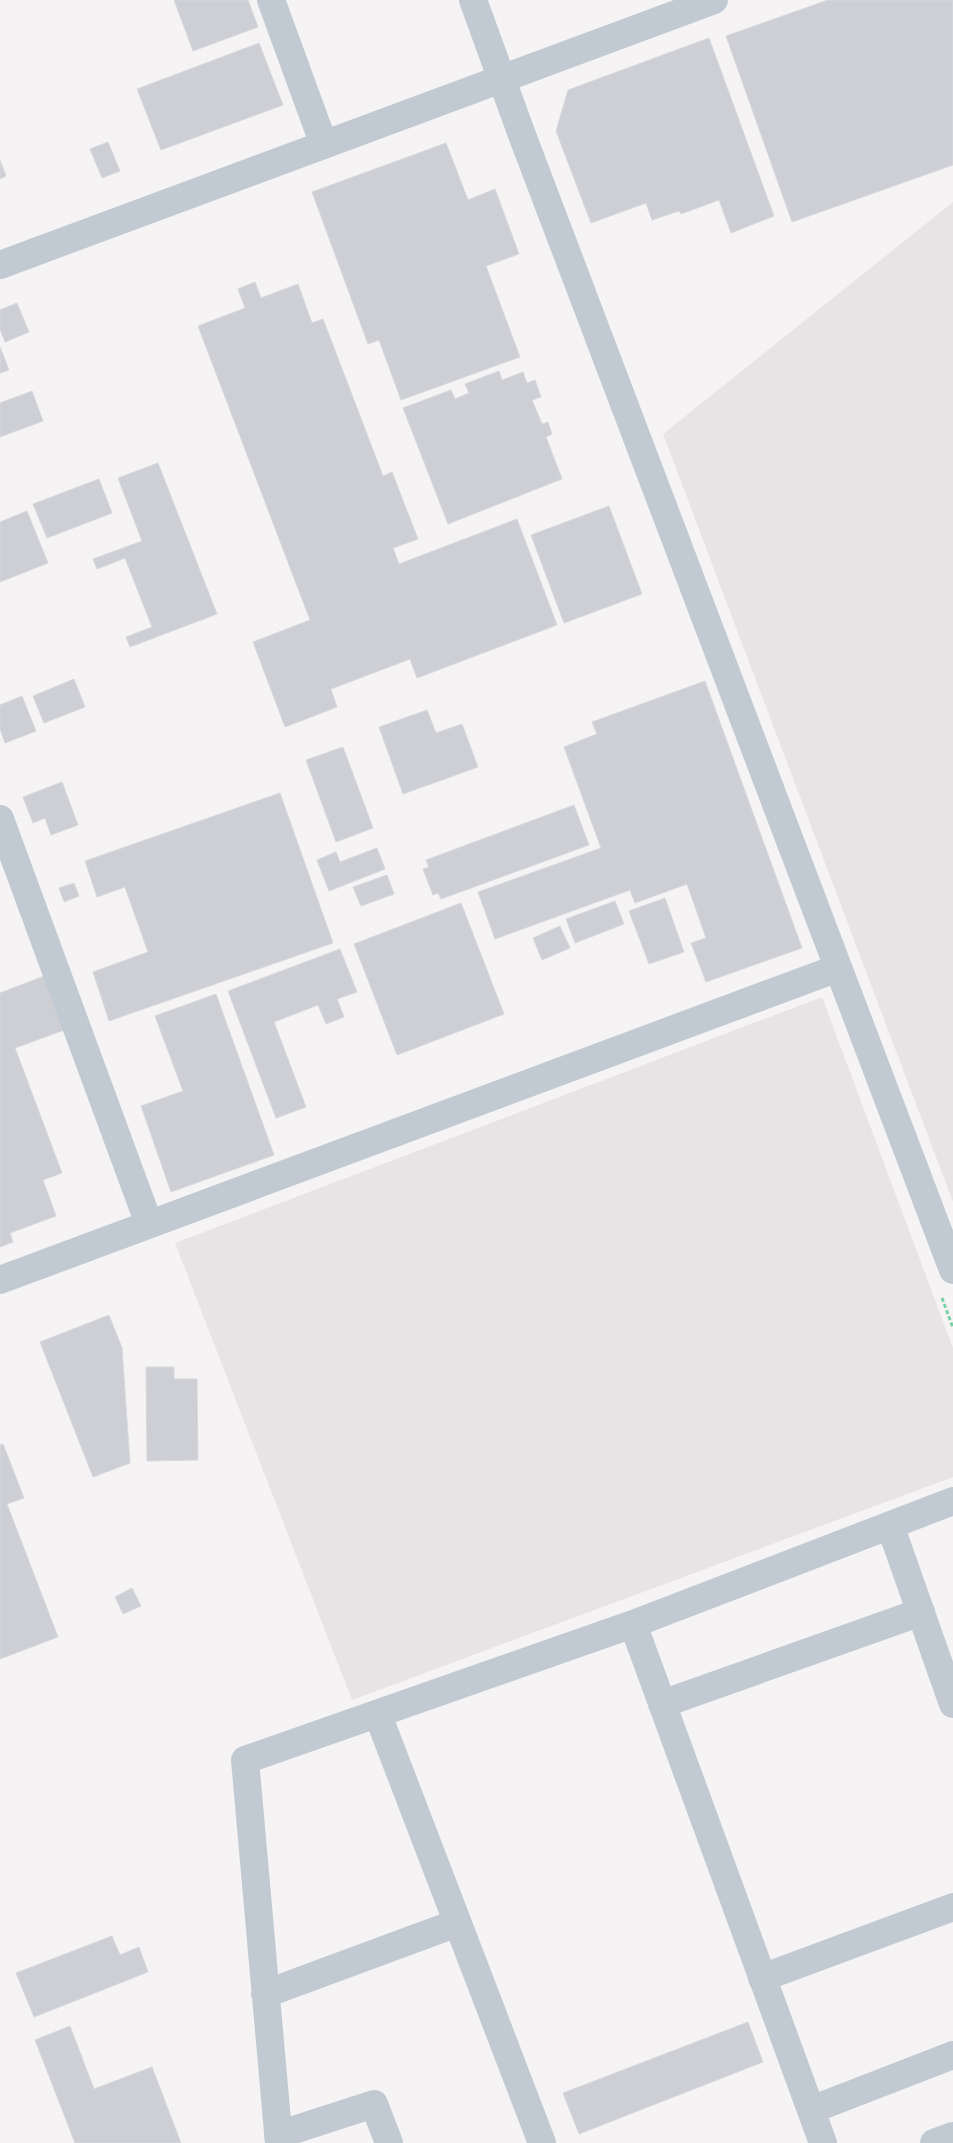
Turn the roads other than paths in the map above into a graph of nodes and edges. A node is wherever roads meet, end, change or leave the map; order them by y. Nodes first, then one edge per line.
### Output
1 (271, 0) edge
2 (473, 0) edge
3 (714, 0) edge
4 (500, 78) junction
5 (324, 145) junction
6 (0, 265) edge
7 (0, 819) edge
8 (838, 968) junction
9 (149, 1224) junction
10 (953, 1270) edge
11 (0, 1280) edge
12 (953, 1501) edge
13 (890, 1525) junction
14 (921, 1612) junction
15 (632, 1624) junction
16 (662, 1704) junction
17 (953, 1704) edge
18 (378, 1715) junction
19 (953, 1907) edge
20 (457, 1923) junction
21 (762, 1978) junction
22 (265, 1994) junction
23 (953, 2055) edge
24 (811, 2110) junction
25 (953, 2136) edge
26 (279, 2139) edge
27 (389, 2143) edge
28 (542, 2143) edge
29 (823, 2143) edge
30 (934, 2143) edge

1 - 5 street
2 - 4 street
3 - 4 street
4 - 5 street
4 - 8 street
5 - 6 street
7 - 9 street
8 - 9 street
8 - 10 street
9 - 11 street
12 - 13 street
13 - 14 street
13 - 15 street
14 - 16 street
14 - 17 street
15 - 16 street
15 - 18 street
16 - 21 street
18 - 20 street
18 - 22 street
19 - 21 street
20 - 22 street
20 - 28 street
21 - 24 street
22 - 26 street
23 - 24 street
24 - 29 street
25 - 30 street
26 - 27 street

